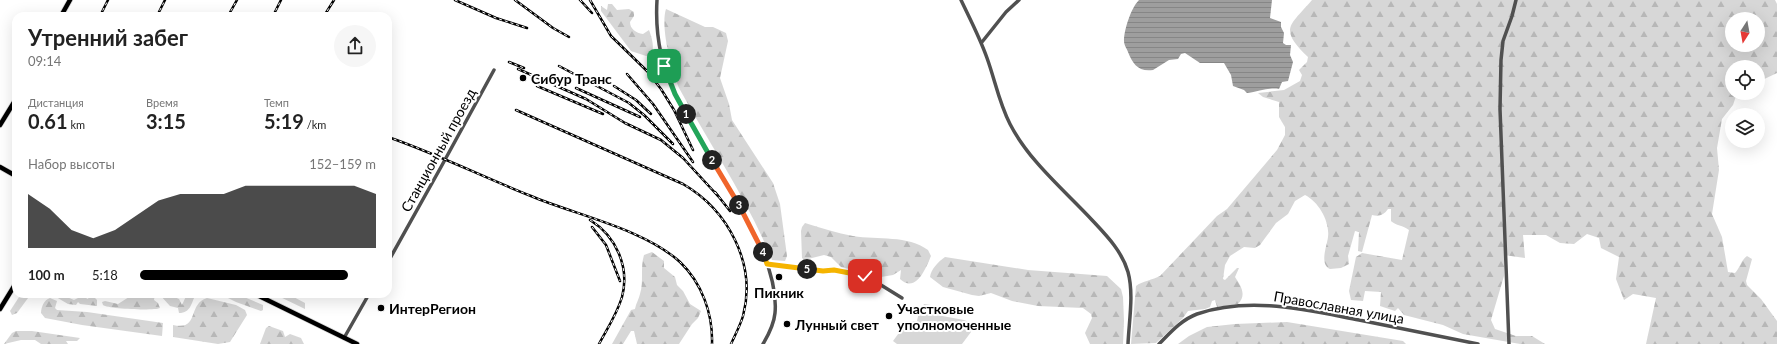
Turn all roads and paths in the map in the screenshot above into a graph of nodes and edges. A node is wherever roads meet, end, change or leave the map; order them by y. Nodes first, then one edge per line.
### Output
1 (70, 0) edge
2 (657, 0) edge
3 (961, 0) edge
4 (1019, 0) edge
5 (1516, 0) edge
6 (63, 12) edge
7 (982, 42) junction
8 (494, 70) dead end
9 (12, 106) edge
10 (0, 126) edge
11 (1, 168) edge
12 (12, 174) edge
13 (392, 255) edge
14 (767, 264) junction
15 (12, 290) edge
16 (263, 298) edge
17 (367, 298) edge
18 (902, 298) dead end
19 (0, 309) edge
20 (344, 338) junction
21 (357, 344) edge
22 (763, 344) edge
23 (1128, 344) edge
24 (1159, 344) edge
25 (1478, 344) edge
26 (1509, 344) edge

1 - 6 main road
2 - 14 street
3 - 7 street
4 - 7 street
5 - 26 street
7 - 23 street
8 - 13 street, Станционный проезд
9 - 10 main road
11 - 12 main road
14 - 18 street
14 - 22 street
15 - 19 main road
16 - 20 main road
17 - 20 street
20 - 21 main road
24 - 25 street, Православная улица

